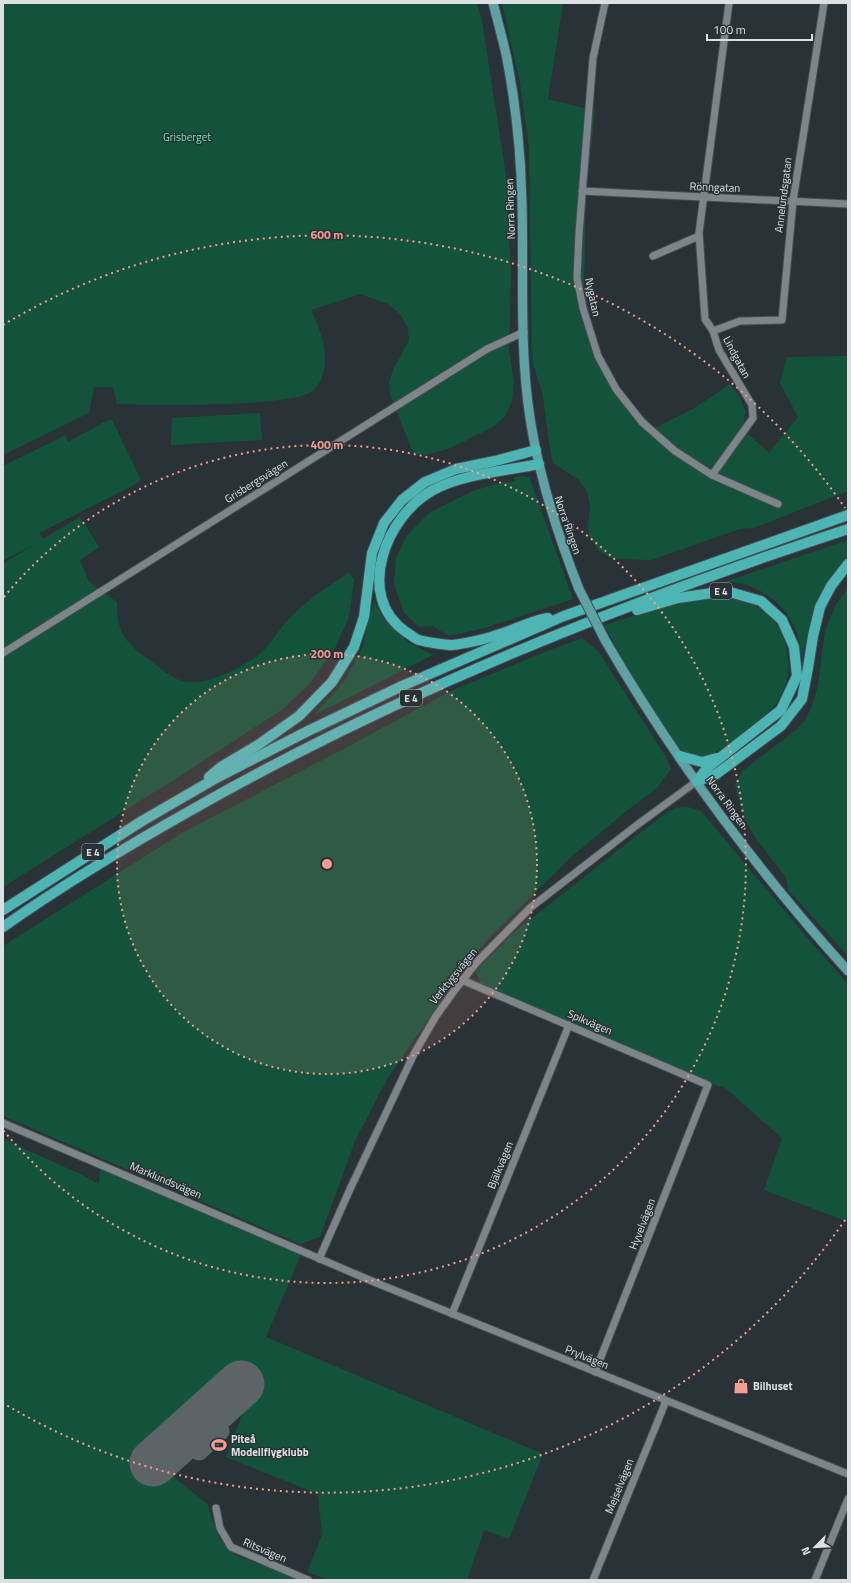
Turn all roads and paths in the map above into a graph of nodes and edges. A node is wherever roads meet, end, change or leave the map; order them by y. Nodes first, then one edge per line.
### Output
1 (493, 3) edge
2 (605, 3) edge
3 (729, 3) edge
4 (824, 3) edge
5 (582, 191) junction
6 (703, 197) junction
7 (793, 201) junction
8 (848, 204) edge
9 (699, 236) junction
10 (653, 256) dead end
11 (713, 331) junction
12 (524, 332) junction
13 (536, 450) junction
14 (539, 464) junction
15 (712, 475) junction
16 (778, 504) dead end
17 (848, 515) edge
18 (848, 529) edge
19 (848, 564) edge
20 (614, 613) junction
21 (564, 616) junction
22 (3, 653) edge
23 (680, 756) junction
24 (719, 759) junction
25 (697, 781) junction
26 (184, 797) junction
27 (3, 910) edge
28 (3, 927) edge
29 (848, 971) edge
30 (462, 980) junction
31 (569, 1025) junction
32 (708, 1085) joint
33 (3, 1123) edge
34 (319, 1259) junction
35 (452, 1314) junction
36 (595, 1372) junction
37 (666, 1401) junction
38 (848, 1474) edge
39 (848, 1498) edge
40 (216, 1508) dead end
41 (308, 1580) edge
42 (593, 1580) edge
43 (815, 1580) edge

1 - 12 main road, Norra Ringen
2 - 5 street, Nygatan
3 - 6 street, Lindgatan
4 - 7 street, Annelundsgatan
5 - 6 street, Rönngatan
5 - 15 street, Nygatan
6 - 7 street, Rönngatan
6 - 9 street, Lindgatan
7 - 8 street, Rönngatan
7 - 11 street, Annelundsgatan
9 - 10 street
9 - 11 street, Lindgatan
11 - 15 street, Lindgatan
12 - 13 main road, Norra Ringen
12 - 22 street, Grisbergsvägen
13 - 14 main road, Norra Ringen
13 - 26 highway, E 4
14 - 21 highway, E 4
14 - 23 main road, Norra Ringen, bridge
15 - 16 street, Nygatan
17 - 21 highway, E 4
18 - 20 highway, E 4
19 - 25 highway
20 - 24 highway, E 4
20 - 28 highway, E 4
21 - 26 highway, E 4
23 - 24 highway
23 - 25 main road, Norra Ringen
24 - 25 highway, E 4
25 - 29 main road, Norra Ringen
25 - 30 street, Verktygsvägen
26 - 27 highway, E 4
30 - 31 street, Spikvägen
30 - 34 street, Verktygsvägen
31 - 32 street, Spikvägen
31 - 35 street, Bjälkvägen
32 - 36 street, Hyvelvägen
33 - 34 street, Marklundsvägen
34 - 35 street, Prylvägen
35 - 36 street, Prylvägen
36 - 37 street, Prylvägen
37 - 38 street, Prylvägen
37 - 42 street, Mejselvägen
39 - 43 street
40 - 41 street, Ritsvägen

